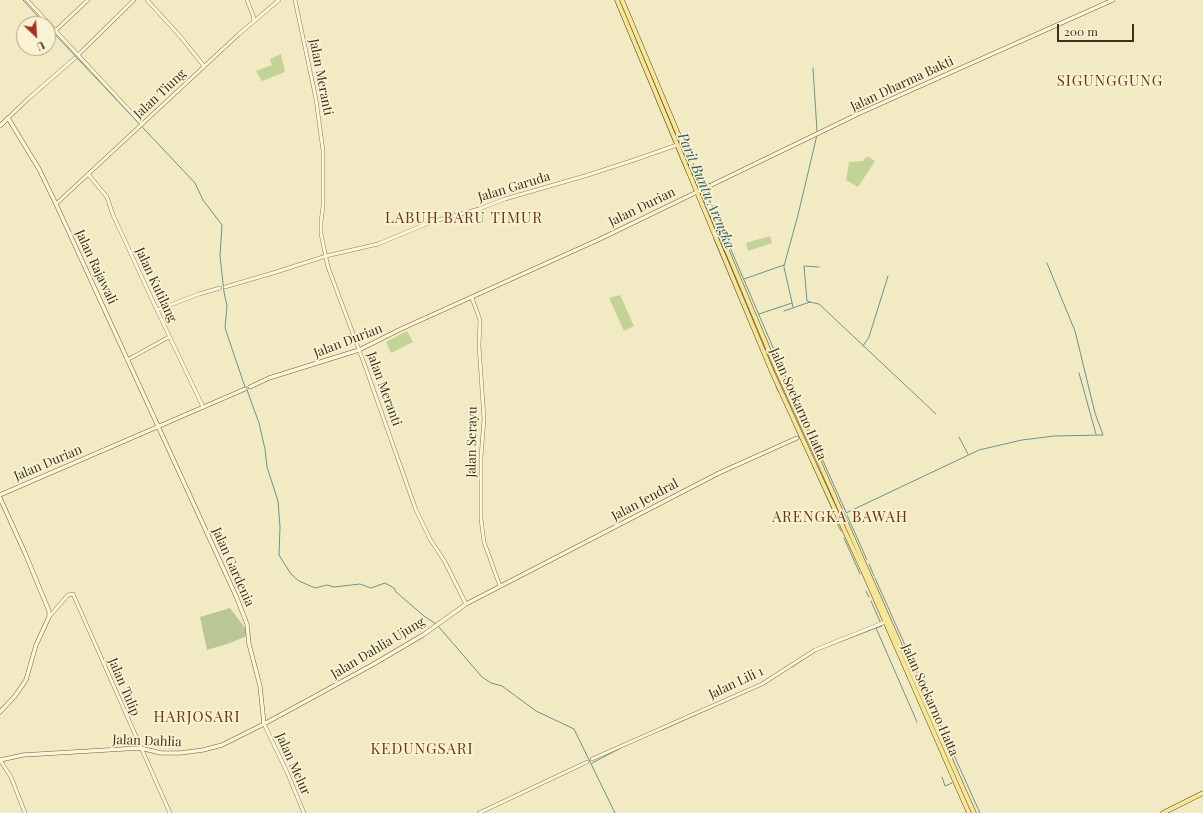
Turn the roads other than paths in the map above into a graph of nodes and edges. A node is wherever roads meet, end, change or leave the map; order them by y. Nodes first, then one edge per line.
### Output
1 (26, 0) edge
2 (88, 0) edge
3 (134, 0) edge
4 (147, 0) edge
5 (247, 0) edge
6 (279, 0) edge
7 (295, 0) edge
8 (617, 0) edge
9 (622, 0) edge
10 (1113, 0) edge
11 (41, 16) edge
12 (254, 21) junction
13 (56, 30) edge
14 (56, 32) edge
15 (77, 57) junction
16 (204, 66) junction
17 (8, 118) junction
18 (142, 125) junction
19 (0, 126) edge
20 (676, 145) junction
21 (88, 174) junction
22 (710, 186) joint
23 (699, 192) junction
24 (56, 204) junction
25 (326, 256) junction
26 (224, 287) dead end
27 (220, 288) dead end
28 (472, 298) junction
29 (156, 310) junction
30 (169, 337) junction
31 (359, 350) junction
32 (127, 360) junction
33 (777, 370) junction
34 (772, 372) junction
35 (203, 407) junction
36 (158, 427) junction
37 (799, 437) junction
38 (0, 495) edge
39 (0, 498) edge
40 (500, 586) junction
41 (466, 604) junction
42 (48, 617) junction
43 (882, 623) junction
44 (913, 679) junction
45 (0, 712) edge
46 (264, 724) junction
47 (140, 748) junction
48 (592, 759) dead end
49 (0, 760) edge
50 (587, 762) dead end
51 (1203, 794) edge
52 (25, 813) edge
53 (170, 813) edge
54 (304, 813) edge
55 (479, 813) edge
56 (969, 813) edge
57 (974, 813) edge
58 (1163, 813) edge

1 - 11 street
2 - 13 street
3 - 15 street
4 - 16 street
5 - 12 street
6 - 12 street, Jalan Tiung
7 - 25 street, Jalan Meranti
8 - 20 main road, Jalan Soekarno Hatta
9 - 23 main road, Jalan Soekarno Hatta
10 - 22 main road, Jalan Dharma Bakti
12 - 16 street, Jalan Tiung
14 - 15 street
15 - 17 street
15 - 18 street
16 - 18 street, Jalan Tiung
17 - 19 main road
17 - 24 main road, Jalan Rajawali
18 - 21 street, Jalan Tiung
20 - 23 main road, Jalan Soekarno Hatta
20 - 25 street, Jalan Garuda
21 - 24 street, Jalan Tiung
21 - 29 street, Jalan Kutilang
22 - 23 main road
23 - 28 main road, Jalan Durian
23 - 33 main road, Jalan Soekarno Hatta
23 - 34 main road, Jalan Soekarno Hatta
24 - 32 main road, Jalan Rajawali
25 - 26 street, Jalan Garuda
25 - 31 street, Jalan Meranti
27 - 29 street
28 - 31 main road, Jalan Durian
28 - 40 street, Jalan Serayu
29 - 30 street, Jalan Kutilang
30 - 32 street
30 - 35 street, Jalan Kutilang
31 - 35 main road, Jalan Durian
31 - 41 street, Jalan Meranti
32 - 36 main road, Jalan Rajawali
33 - 34 main road
33 - 44 main road, Jalan Soekarno Hatta
34 - 37 main road, Jalan Soekarno Hatta
35 - 36 main road, Jalan Durian
36 - 38 main road, Jalan Durian
36 - 46 main road, Jalan Gardenia
37 - 40 main road, Jalan Jendral
37 - 43 main road, Jalan Soekarno Hatta
39 - 42 main road
40 - 41 main road, Jalan Dahlia Ujung
41 - 46 main road, Jalan Dahlia Ujung
42 - 45 main road
42 - 47 street, Jalan Tulip
43 - 44 main road, Jalan Soekarno Hatta
43 - 48 street, Jalan Lili 1
44 - 56 main road, Jalan Soekarno Hatta
44 - 57 main road, Jalan Soekarno Hatta
46 - 47 main road, Jalan Dahlia
46 - 54 street, Jalan Melur
47 - 49 main road, Jalan Dahlia
47 - 53 street, Jalan Tulip
49 - 52 street
50 - 55 street
51 - 58 main road

